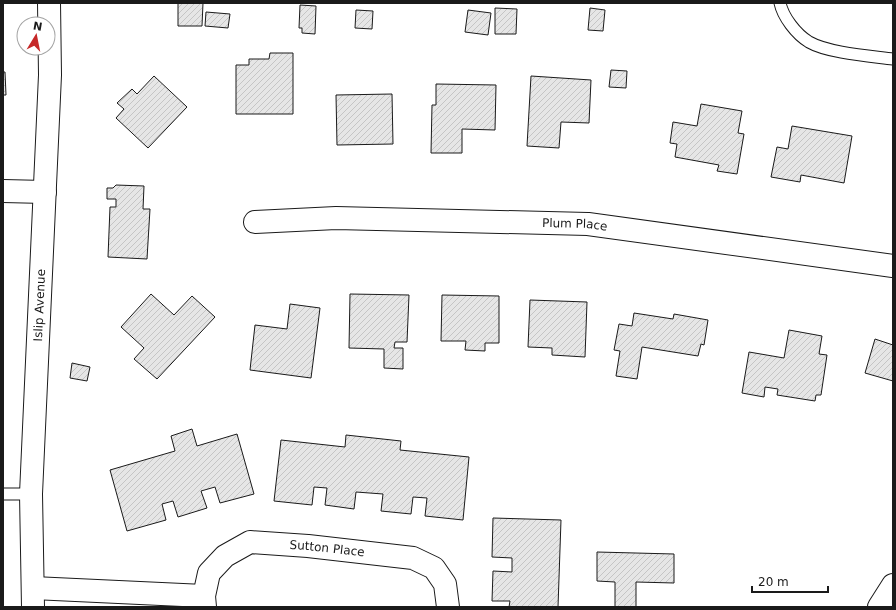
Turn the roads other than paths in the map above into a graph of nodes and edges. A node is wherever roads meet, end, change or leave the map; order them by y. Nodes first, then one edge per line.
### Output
1 (49, 3) edge
2 (780, 3) edge
3 (893, 59) edge
4 (3, 191) edge
5 (45, 192) junction
6 (255, 222) dead end
7 (893, 266) edge
8 (3, 494) edge
9 (31, 494) junction
10 (893, 585) edge
11 (33, 598) edge
12 (204, 601) edge
13 (448, 607) edge
14 (879, 607) edge

1 - 5 street, Islip Avenue
2 - 3 lane
4 - 5 street
5 - 9 street, Islip Avenue
6 - 7 street, Plum Place
8 - 9 lane
9 - 11 street, Islip Avenue
10 - 14 street
11 - 12 street, Sutton Place
12 - 13 street, Sutton Place

